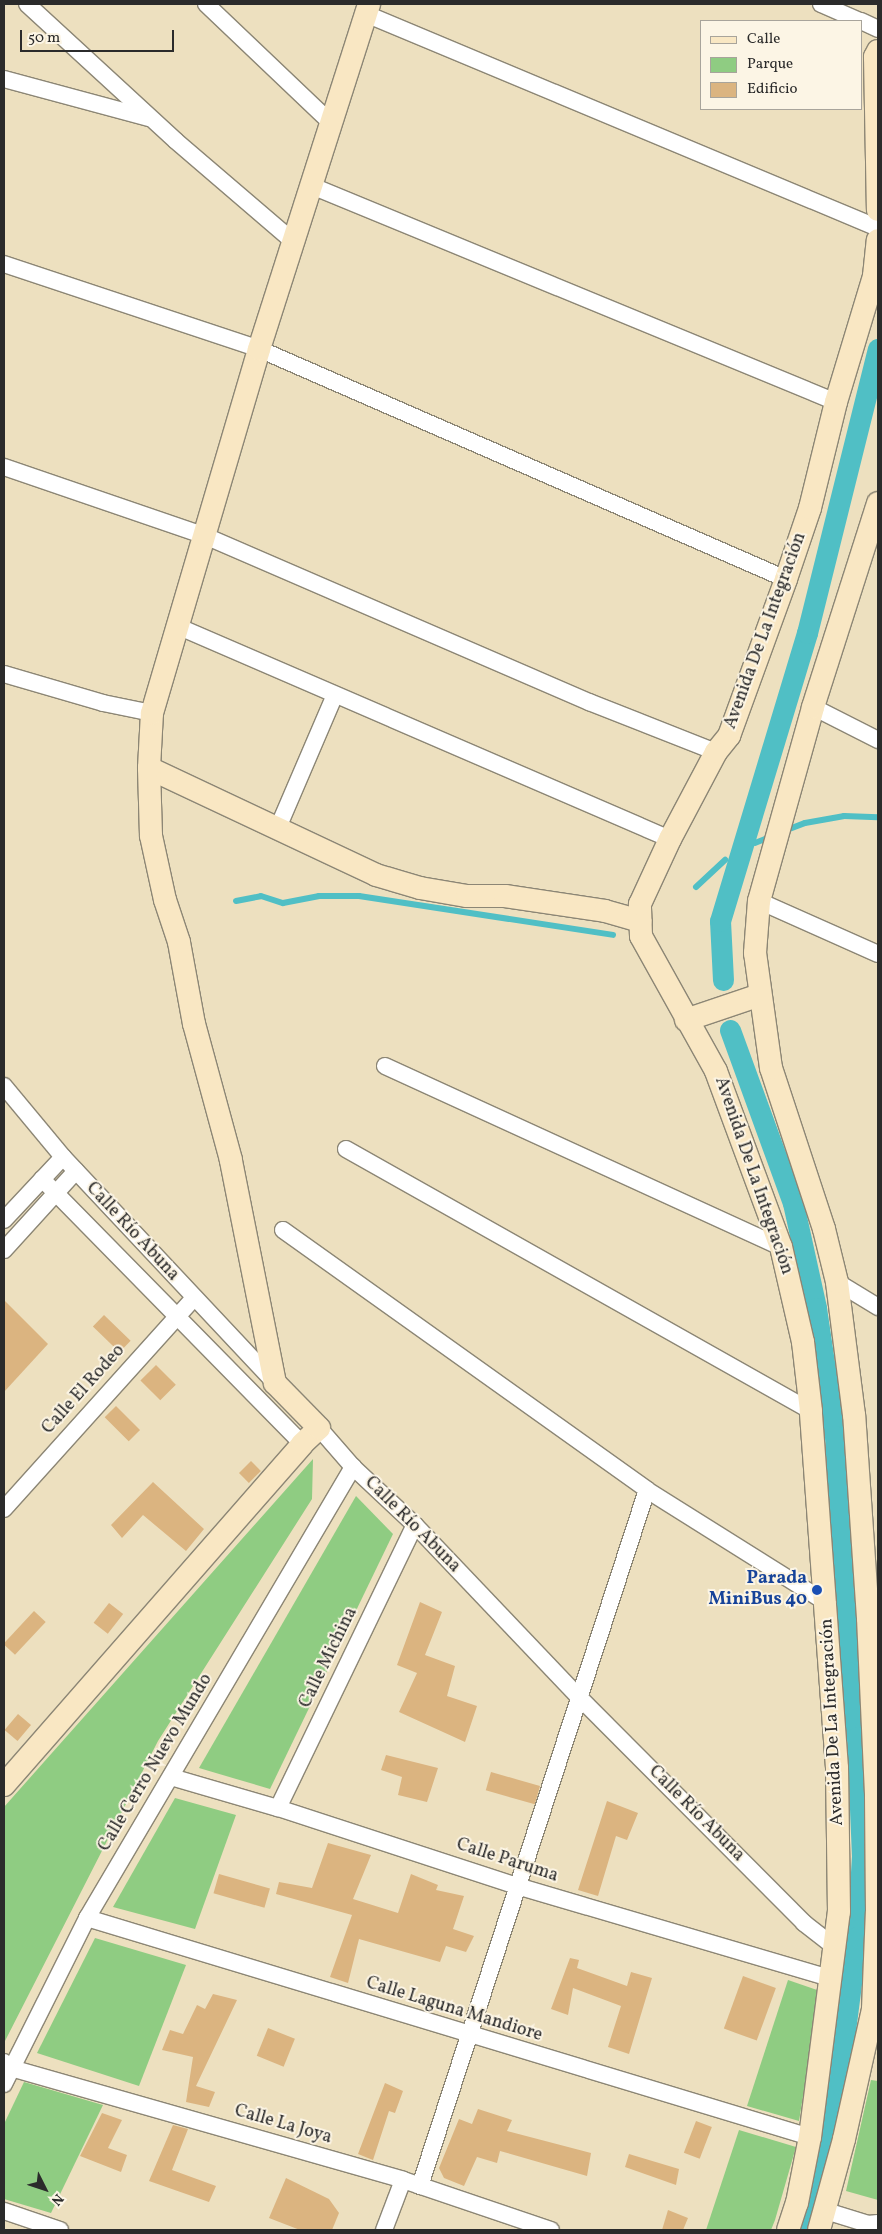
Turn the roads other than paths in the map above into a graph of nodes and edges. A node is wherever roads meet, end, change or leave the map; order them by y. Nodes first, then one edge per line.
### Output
1 (27, 4) edge
2 (206, 4) edge
3 (821, 4) edge
4 (367, 9) edge
5 (859, 20) edge
6 (862, 21) edge
7 (878, 29) edge
8 (878, 50) edge
9 (4, 79) edge
10 (152, 118) junction
11 (331, 124) junction
12 (877, 132) edge
13 (312, 186) junction
14 (878, 210) edge
15 (878, 228) edge
16 (878, 240) edge
17 (294, 242) junction
18 (4, 264) edge
19 (259, 349) junction
20 (836, 402) junction
21 (4, 467) edge
22 (878, 503) edge
23 (203, 535) junction
24 (873, 545) edge
25 (786, 579) junction
26 (177, 626) junction
27 (4, 674) edge
28 (334, 695) junction
29 (813, 707) junction
30 (152, 713) junction
31 (878, 740) edge
32 (716, 752) junction
33 (149, 768) junction
34 (277, 830) junction
35 (670, 839) junction
36 (759, 901) junction
37 (640, 921) junction
38 (878, 954) edge
39 (760, 995) junction
40 (686, 1020) junction
41 (385, 1066) dead end
42 (4, 1086) edge
43 (346, 1149) dead end
44 (63, 1157) junction
45 (76, 1171) junction
46 (42, 1179) junction
47 (56, 1192) junction
48 (4, 1220) edge
49 (283, 1230) dead end
50 (781, 1246) junction
51 (4, 1250) edge
52 (837, 1282) junction
53 (194, 1298) junction
54 (878, 1307) edge
55 (178, 1316) junction
56 (275, 1382) junction
57 (811, 1411) junction
58 (319, 1428) junction
59 (302, 1444) junction
60 (353, 1467) junction
61 (647, 1490) junction
62 (4, 1509) edge
63 (415, 1525) junction
64 (827, 1603) junction
65 (873, 1622) edge
66 (579, 1697) junction
67 (171, 1778) junction
68 (4, 1785) edge
69 (877, 1795) edge
70 (278, 1808) junction
71 (518, 1886) junction
72 (87, 1918) junction
73 (836, 1948) junction
74 (832, 1979) junction
75 (875, 2012) edge
76 (469, 2036) junction
77 (7, 2065) edge
78 (4, 2084) edge
79 (810, 2137) junction
80 (403, 2180) junction
81 (420, 2186) junction
82 (4, 2211) edge
83 (822, 2220) edge
84 (878, 2223) edge
85 (60, 2230) edge
86 (384, 2230) edge
87 (551, 2230) edge
88 (788, 2230) edge

1 - 10 street
2 - 11 street
3 - 5 street
4 - 11 main road
4 - 15 street
6 - 7 street
8 - 12 main road
9 - 10 street
10 - 17 street
11 - 13 main road
12 - 14 main road
13 - 17 main road
13 - 20 street
16 - 20 main road, Avenida De La Integración
17 - 19 main road
18 - 19 street
19 - 23 main road
19 - 25 street
20 - 25 main road, Avenida De La Integración
21 - 23 street
22 - 24 main road
23 - 26 main road
23 - 32 street
24 - 29 main road
25 - 32 main road, Avenida De La Integración
26 - 28 street
26 - 30 main road
27 - 30 street
28 - 34 street
28 - 35 street
29 - 31 street
29 - 36 main road
30 - 33 main road
32 - 35 main road, Avenida De La Integración
33 - 34 main road
33 - 56 main road
34 - 37 main road
35 - 37 main road, Avenida De La Integración
36 - 38 street
36 - 39 main road
37 - 40 main road, Avenida De La Integración
39 - 40 main road
39 - 52 main road
40 - 50 main road, Avenida De La Integración
41 - 50 street
42 - 44 street, Calle Río Abuna
43 - 57 street
44 - 45 street, Calle Río Abuna
44 - 46 street
45 - 47 street
45 - 53 street, Calle Río Abuna
46 - 47 street
46 - 48 street
47 - 51 street
47 - 55 street
49 - 61 street
50 - 57 main road, Avenida De La Integración
52 - 54 street
52 - 65 main road
53 - 55 street, Calle El Rodeo
53 - 56 street, Calle Río Abuna
55 - 59 street
55 - 62 street, Calle El Rodeo
56 - 58 main road, Calle Río Abuna
57 - 64 main road, Avenida De La Integración
58 - 59 main road
58 - 60 street, Calle Río Abuna
59 - 68 main road
60 - 63 street, Calle Río Abuna
60 - 67 street, Calle Cerro Nuevo Mundo
61 - 64 street
61 - 66 street
63 - 66 street, Calle Río Abuna
63 - 70 street, Calle Michina
64 - 73 main road, Avenida De La Integración
65 - 69 main road
66 - 71 street
66 - 73 street, Calle Río Abuna
67 - 70 street, Calle Paruma
67 - 72 street, Calle Cerro Nuevo Mundo
69 - 75 main road
70 - 71 street, Calle Paruma
71 - 74 street, Calle Paruma
71 - 76 street
72 - 76 street, Calle Laguna Mandiore
72 - 77 street, Calle Cerro Nuevo Mundo
73 - 74 main road, Avenida De La Integración
74 - 79 main road, Avenida De La Integración
75 - 83 main road
76 - 79 street, Calle Laguna Mandiore
76 - 81 street
77 - 78 street, Calle Cerro Nuevo Mundo
77 - 80 street, Calle La Joya
79 - 88 main road, Avenida De La Integración
80 - 81 street, Calle La Joya
80 - 86 street
81 - 87 street, Calle La Joya
82 - 85 street
83 - 84 street

